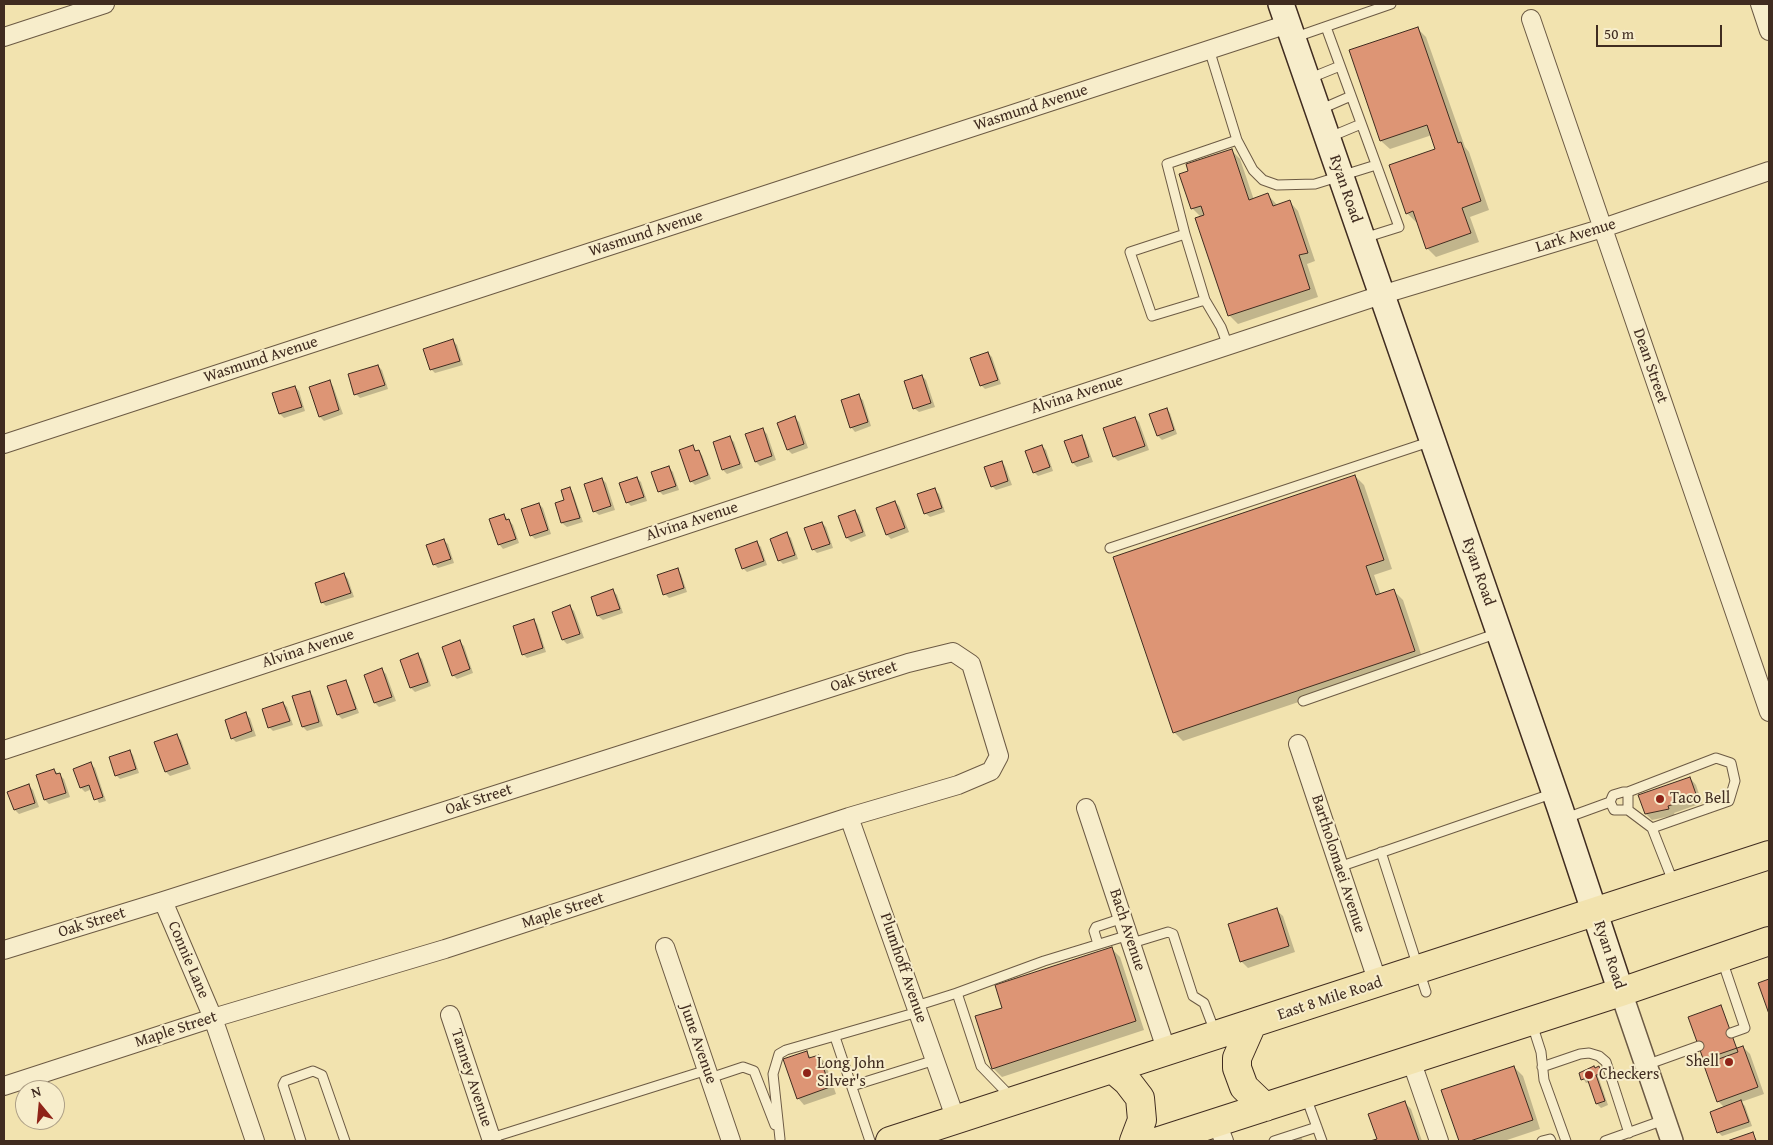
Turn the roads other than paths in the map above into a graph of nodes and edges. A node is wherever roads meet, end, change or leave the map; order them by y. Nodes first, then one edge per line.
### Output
1 (105, 4) edge
2 (1391, 4) edge
3 (1760, 4) edge
4 (1531, 19) dead end
5 (1287, 22) edge
6 (1326, 27) junction
7 (1769, 31) edge
8 (4, 38) edge
9 (1209, 50) junction
10 (1340, 66) junction
11 (1307, 79) junction
12 (1351, 96) junction
13 (1318, 111) junction
14 (1361, 124) junction
15 (1328, 138) junction
16 (1237, 140) junction
17 (1376, 165) junction
18 (1769, 171) edge
19 (1341, 177) junction
20 (1603, 228) junction
21 (1185, 234) junction
22 (1362, 239) junction
23 (1381, 295) junction
24 (1205, 300) junction
25 (1228, 346) junction
26 (1432, 441) junction
27 (4, 444) edge
28 (1110, 548) dead end
29 (1499, 632) junction
30 (953, 652) joint
31 (1303, 701) dead end
32 (1769, 712) edge
33 (1298, 744) dead end
34 (4, 750) edge
35 (1628, 792) junction
36 (1555, 793) junction
37 (1610, 802) junction
38 (1086, 808) dead end
39 (1628, 810) junction
40 (849, 817) junction
41 (1564, 819) junction
42 (1652, 828) junction
43 (1381, 852) junction
44 (1769, 855) edge
45 (1339, 867) junction
46 (1675, 886) junction
47 (164, 901) junction
48 (1595, 913) junction
49 (1123, 918) junction
50 (1130, 939) junction
51 (1769, 941) edge
52 (1098, 944) junction
53 (665, 947) dead end
54 (4, 950) edge
55 (1722, 957) junction
56 (1423, 981) junction
57 (1378, 983) junction
58 (1621, 992) junction
59 (957, 993) junction
60 (917, 1009) junction
61 (450, 1015) dead end
62 (213, 1018) junction
63 (1531, 1021) junction
64 (1252, 1024) junction
65 (1731, 1033) dead end
66 (1216, 1036) junction
67 (835, 1037) junction
68 (1698, 1046) dead end
69 (1167, 1052) junction
70 (935, 1060) junction
71 (1411, 1060) junction
72 (1646, 1065) junction
73 (1542, 1067) junction
74 (1113, 1069) junction
75 (708, 1074) junction
76 (4, 1086) edge
77 (852, 1086) junction
78 (1306, 1094) junction
79 (1014, 1101) junction
80 (1265, 1107) junction
81 (956, 1120) junction
82 (1665, 1120) junction
83 (1317, 1127) junction
84 (1220, 1132) edge
85 (1629, 1133) junction
86 (492, 1140) edge
87 (781, 1140) edge
88 (1168, 1140) edge
89 (255, 1141) edge
90 (301, 1141) edge
91 (345, 1141) edge
92 (731, 1141) edge
93 (870, 1141) edge
94 (890, 1141) edge
95 (1134, 1141) edge
96 (1274, 1141) edge
97 (1322, 1141) edge
98 (1439, 1141) edge
99 (1542, 1141) edge
100 (1551, 1141) edge
101 (1566, 1141) edge
102 (1605, 1141) edge
103 (1672, 1141) edge

1 - 8 street
2 - 6 lane
3 - 7 street
4 - 20 street, Dean Street
5 - 6 lane
5 - 9 street, Wasmund Avenue
5 - 11 main road, Ryan Road
6 - 10 lane
9 - 16 lane
9 - 27 street, Wasmund Avenue
10 - 11 lane
10 - 12 lane
11 - 13 main road, Ryan Road
12 - 13 lane
12 - 14 lane
13 - 15 main road, Ryan Road
14 - 15 lane
14 - 17 lane
15 - 19 main road, Ryan Road
16 - 19 lane
16 - 21 lane
17 - 19 lane
17 - 22 lane
18 - 20 street, Lark Avenue
19 - 22 main road, Ryan Road
20 - 23 street, Lark Avenue
20 - 32 street, Dean Street
21 - 24 lane
21 - 24 lane
22 - 23 main road, Ryan Road
23 - 25 street, Alvina Avenue
23 - 26 main road, Ryan Road
24 - 25 lane
25 - 34 street, Alvina Avenue
26 - 28 lane
26 - 29 main road, Ryan Road
29 - 31 lane
29 - 36 main road, Ryan Road
30 - 40 street, Maple Street
30 - 47 street, Oak Street
33 - 45 street, Bartholomaei Avenue
35 - 37 lane
35 - 39 lane
35 - 42 lane
36 - 41 main road, Ryan Road
36 - 43 lane
37 - 39 lane
37 - 41 lane
38 - 49 street, Bach Avenue
39 - 42 lane
40 - 60 street, Plumhoff Avenue
40 - 62 street, Maple Street
41 - 48 main road, Ryan Road
42 - 46 lane
43 - 45 lane
43 - 56 lane
44 - 46 highway, East 8 Mile Road
45 - 57 street, Bartholomaei Avenue
46 - 48 highway, East 8 Mile Road
47 - 54 street, Oak Street
47 - 62 street, Connie Lane
48 - 56 highway, East 8 Mile Road
48 - 58 main road, Ryan Road
49 - 50 street, Bach Avenue
49 - 52 lane
50 - 52 lane
50 - 66 lane
50 - 69 street, Bach Avenue
51 - 55 highway
52 - 59 lane
53 - 75 street, June Avenue
55 - 58 highway
55 - 65 lane
56 - 57 highway, East 8 Mile Road
57 - 64 highway, East 8 Mile Road
58 - 63 highway
58 - 72 street, Ryan Road
59 - 60 lane
59 - 79 lane
60 - 67 lane
60 - 70 street, Plumhoff Avenue
61 - 86 street, Tanney Avenue
62 - 76 street, Maple Street
62 - 89 street, Connie Lane
63 - 71 highway
63 - 73 lane
64 - 66 highway, East 8 Mile Road
64 - 80 highway
66 - 69 highway, East 8 Mile Road
67 - 77 lane
67 - 87 lane
68 - 72 lane
69 - 74 highway, East 8 Mile Road
70 - 77 lane
70 - 81 street, Plumhoff Avenue
71 - 78 highway
71 - 98 street
72 - 82 street, Ryan Road
73 - 85 lane
73 - 101 lane
74 - 79 highway, East 8 Mile Road
74 - 95 highway
75 - 86 lane
75 - 87 lane
75 - 92 street, June Avenue
77 - 93 lane
78 - 80 highway
78 - 83 lane
79 - 81 highway, East 8 Mile Road
80 - 84 highway
81 - 94 highway, East 8 Mile Road
82 - 85 lane
82 - 103 street, Ryan Road
83 - 96 lane
83 - 97 lane
84 - 88 highway
85 - 102 lane
90 - 91 lane
99 - 100 lane

